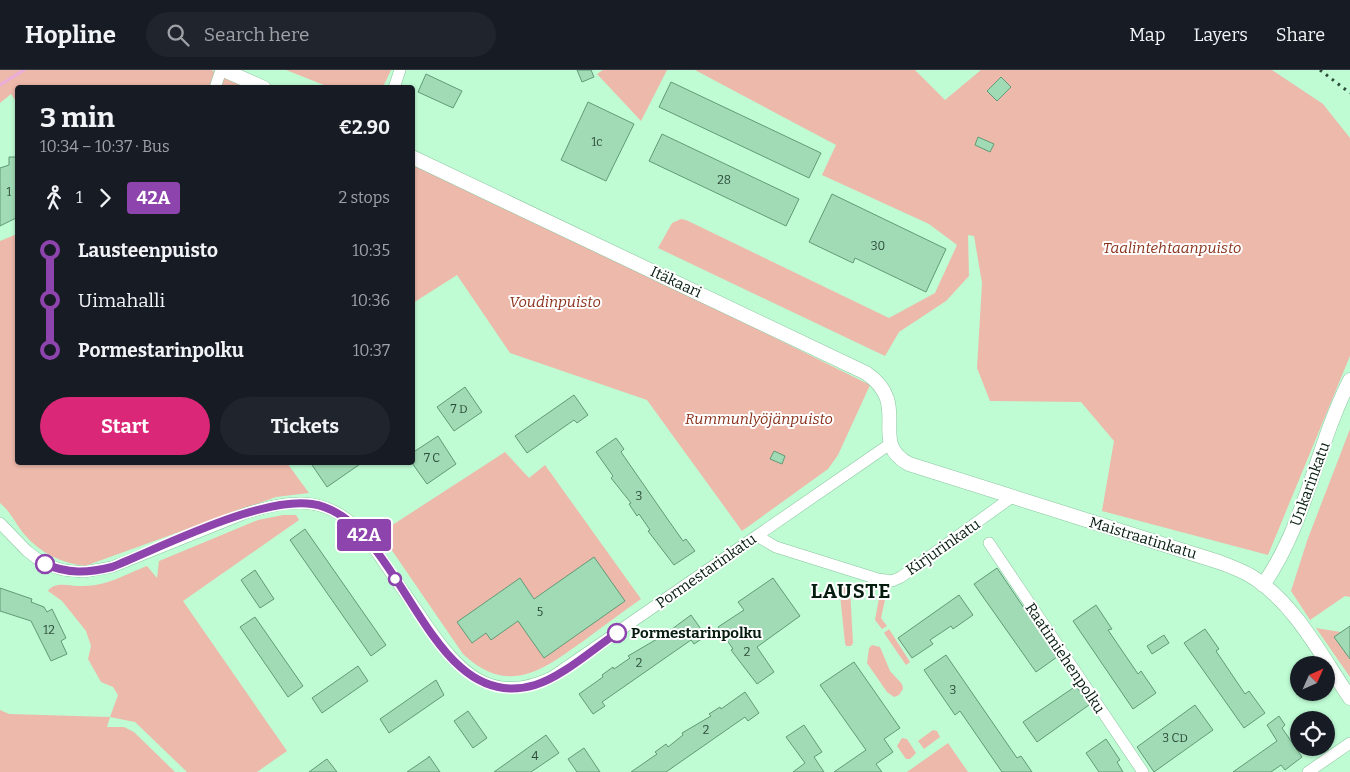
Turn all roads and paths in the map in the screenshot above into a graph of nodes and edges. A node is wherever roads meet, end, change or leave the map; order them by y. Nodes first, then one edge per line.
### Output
1 (223, 70) edge
2 (400, 70) edge
3 (216, 85) edge
4 (257, 85) edge
5 (395, 85) edge
6 (415, 158) edge
7 (1350, 380) edge
8 (890, 444) junction
9 (1012, 497) junction
10 (0, 522) edge
11 (757, 536) junction
12 (988, 543) dead end
13 (1263, 585) junction
14 (1350, 698) edge
15 (1350, 743) edge
16 (1143, 772) edge
17 (1308, 772) edge

1 - 3 street
1 - 4 street
2 - 5 street
6 - 8 street, Itäkaari
7 - 13 street, Unkarinkatu
8 - 9 street, Maistraatinkatu
8 - 11 street, Pormestarinkatu
9 - 11 street, Kirjurinkatu
9 - 13 street, Maistraatinkatu
10 - 11 street, Pormestarinkatu
12 - 16 street, Raatimiehenpolku
13 - 14 street, Maistraatinkatu
15 - 17 street

